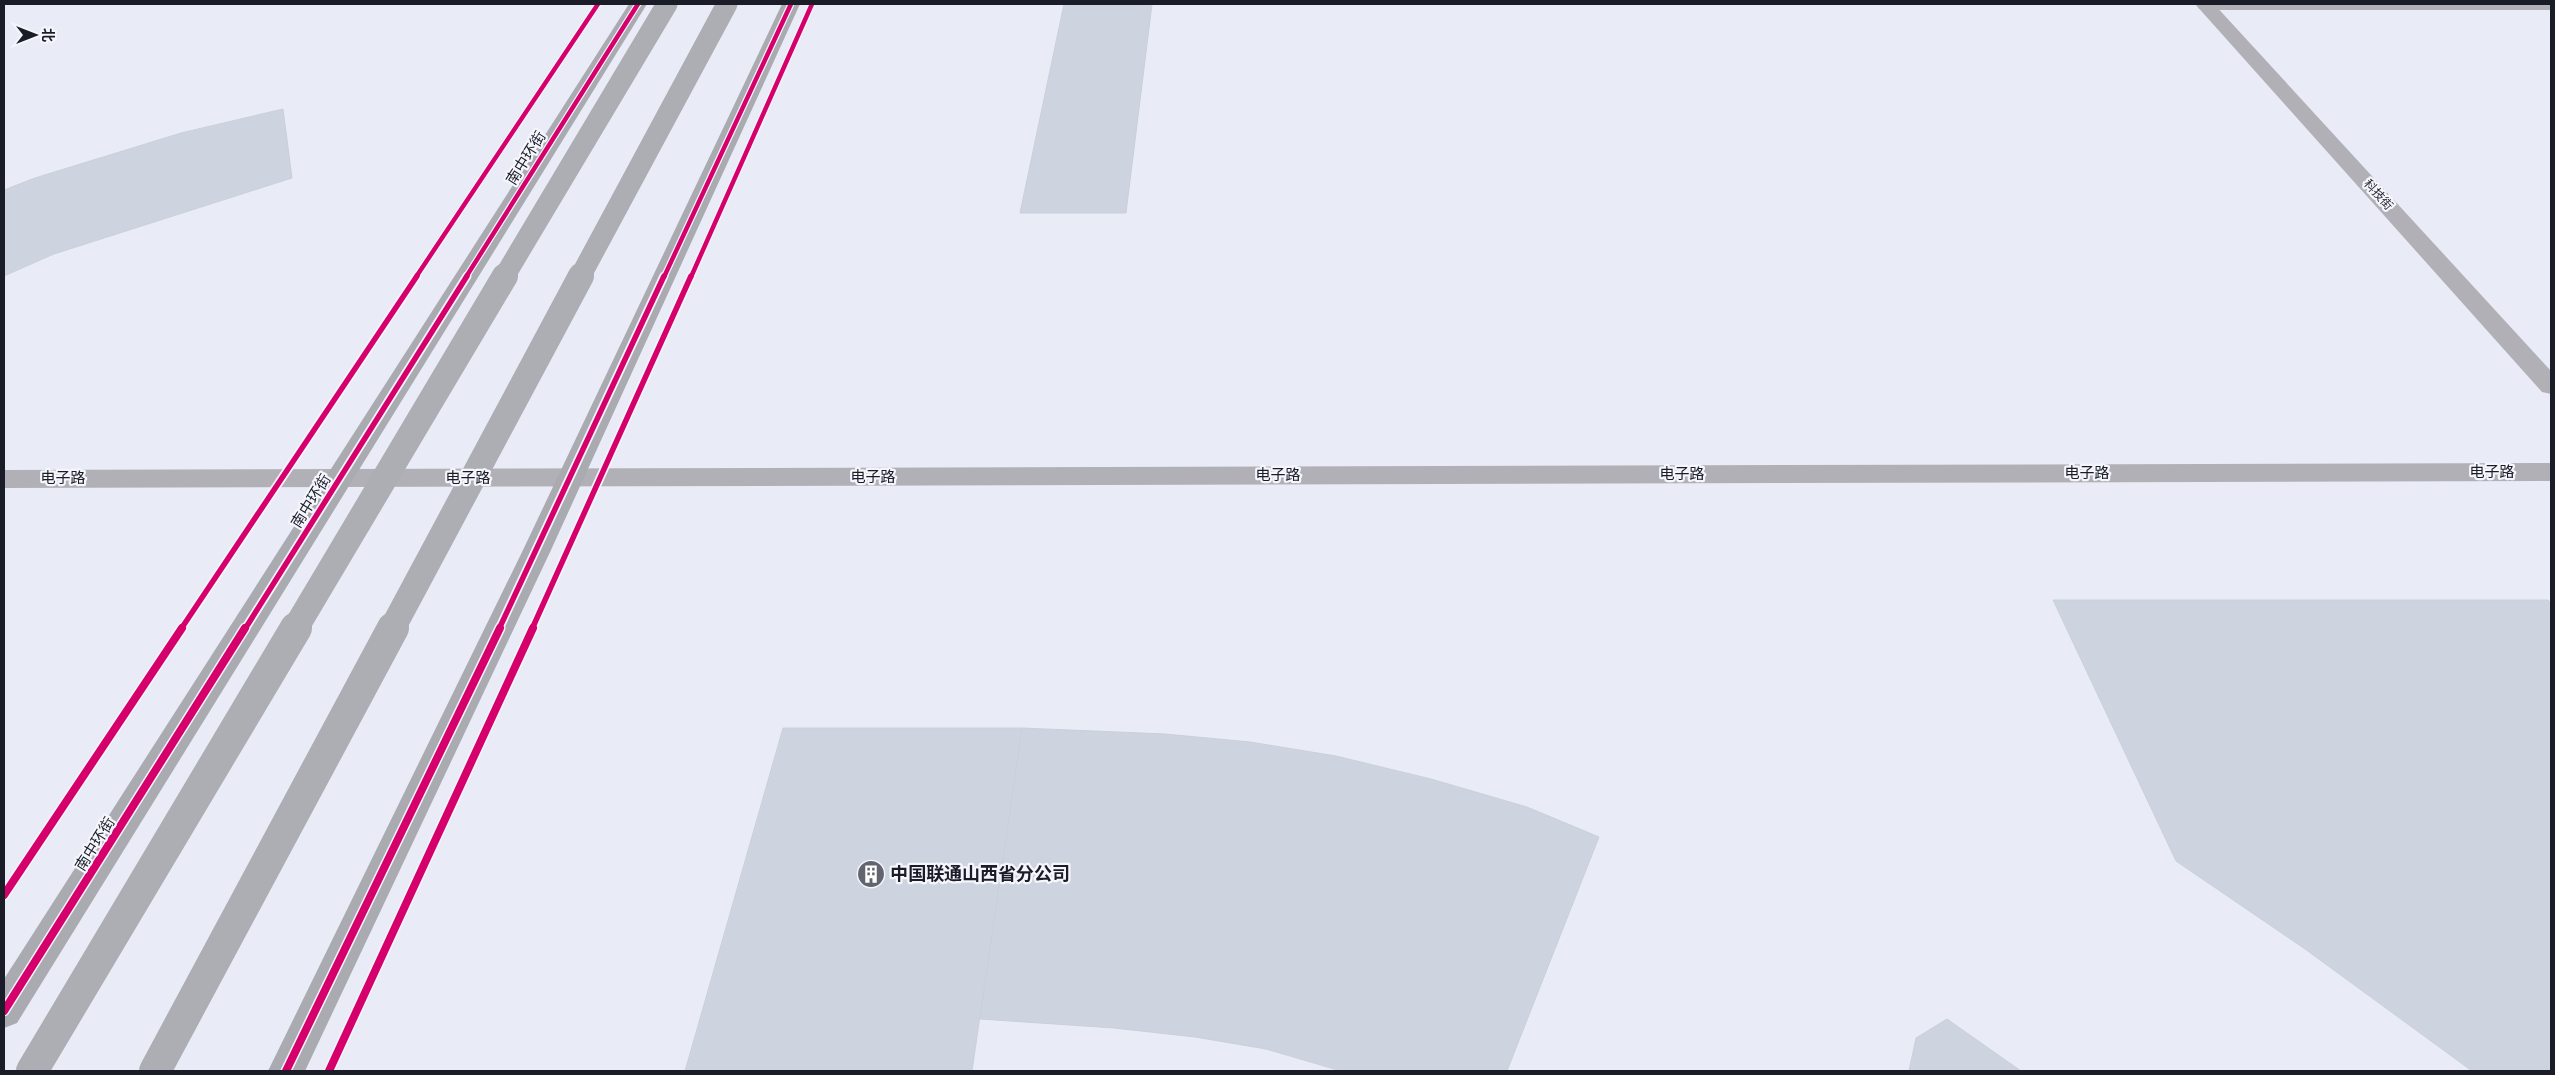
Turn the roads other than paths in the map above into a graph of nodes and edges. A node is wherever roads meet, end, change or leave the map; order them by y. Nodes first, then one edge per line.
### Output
1 (638, 4) edge
2 (667, 4) edge
3 (727, 4) edge
4 (791, 4) edge
5 (2204, 4) edge
6 (2551, 5) edge
7 (2551, 386) edge
8 (2551, 472) edge
9 (570, 477) junction
10 (340, 478) junction
11 (4, 479) edge
12 (4, 1011) edge
13 (32, 1071) edge
14 (155, 1071) edge
15 (286, 1071) edge

1 - 10 main road, 南中环街
2 - 13 highway, bridge
3 - 14 highway, bridge
4 - 9 main road
5 - 6 street
5 - 7 street, 科技街
8 - 9 street, 电子路
9 - 10 street, 电子路
9 - 15 main road
10 - 11 street, 电子路
10 - 12 main road, 南中环街

